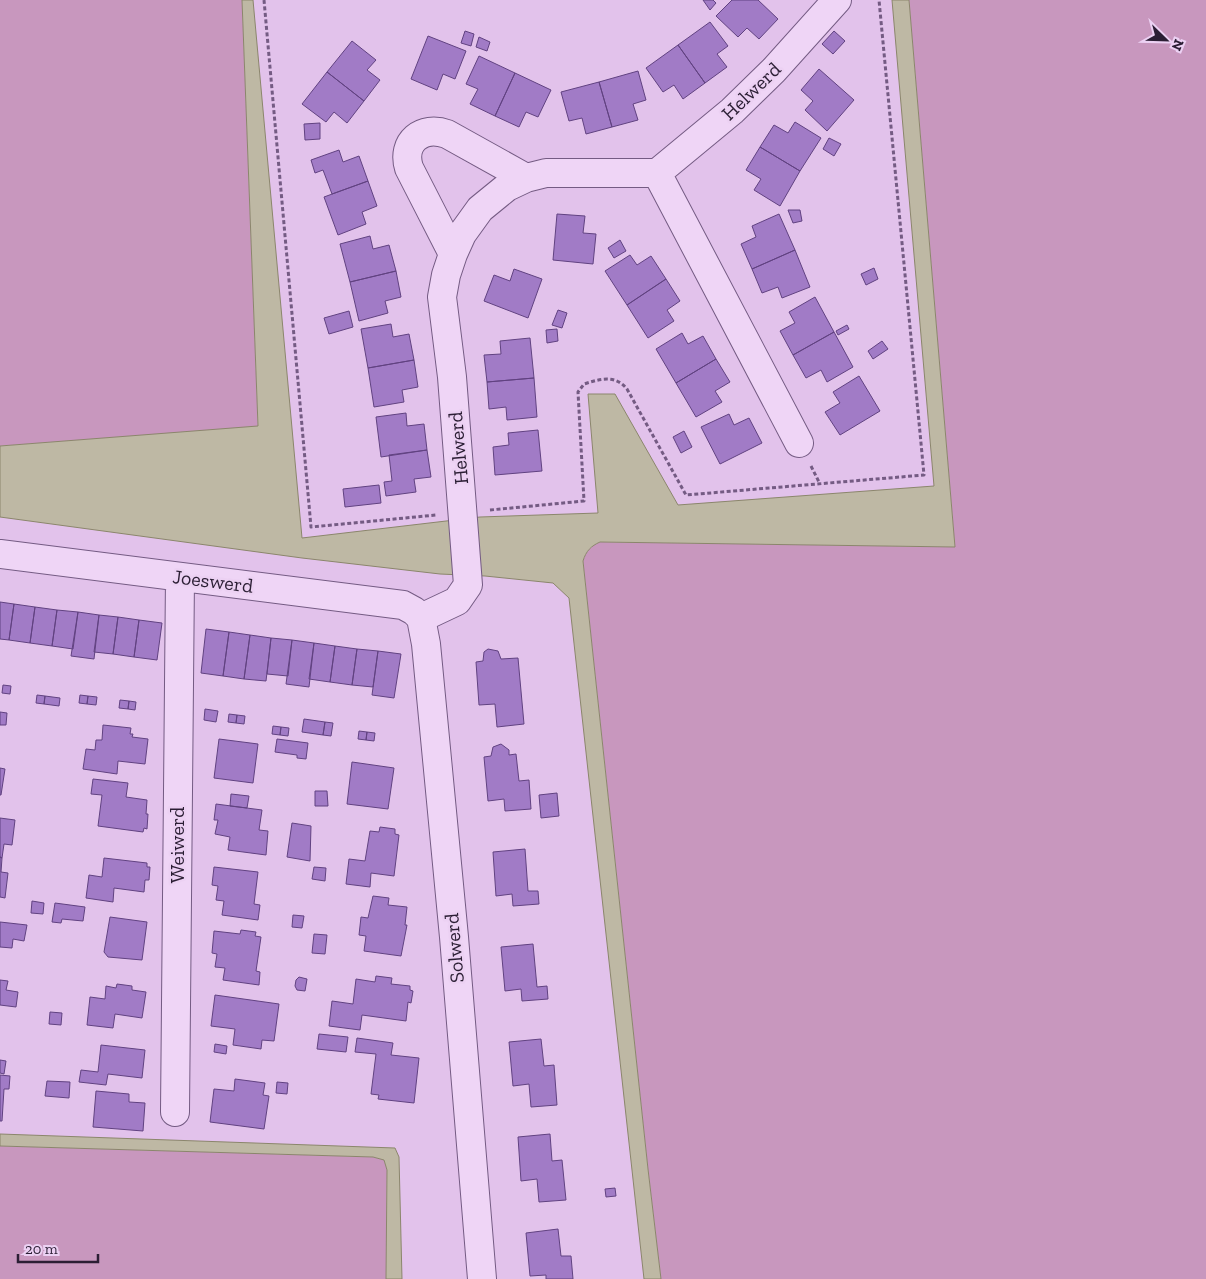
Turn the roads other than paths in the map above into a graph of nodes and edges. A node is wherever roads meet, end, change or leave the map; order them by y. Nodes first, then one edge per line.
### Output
1 (837, 0) edge
2 (657, 173) junction
3 (526, 178) junction
4 (453, 254) junction
5 (804, 453) road end
6 (0, 554) edge
7 (180, 577) junction
8 (421, 618) junction
9 (175, 1112) dead end
10 (482, 1279) edge

1 - 2 street, Helwerd
2 - 3 street, Helwerd
2 - 5 street
3 - 4 street, Helwerd
3 - 4 street
4 - 8 street, Helwerd
6 - 7 street, Joeswerd
7 - 8 street, Joeswerd
7 - 9 street, Weiwerd
8 - 10 street, Solwerd

